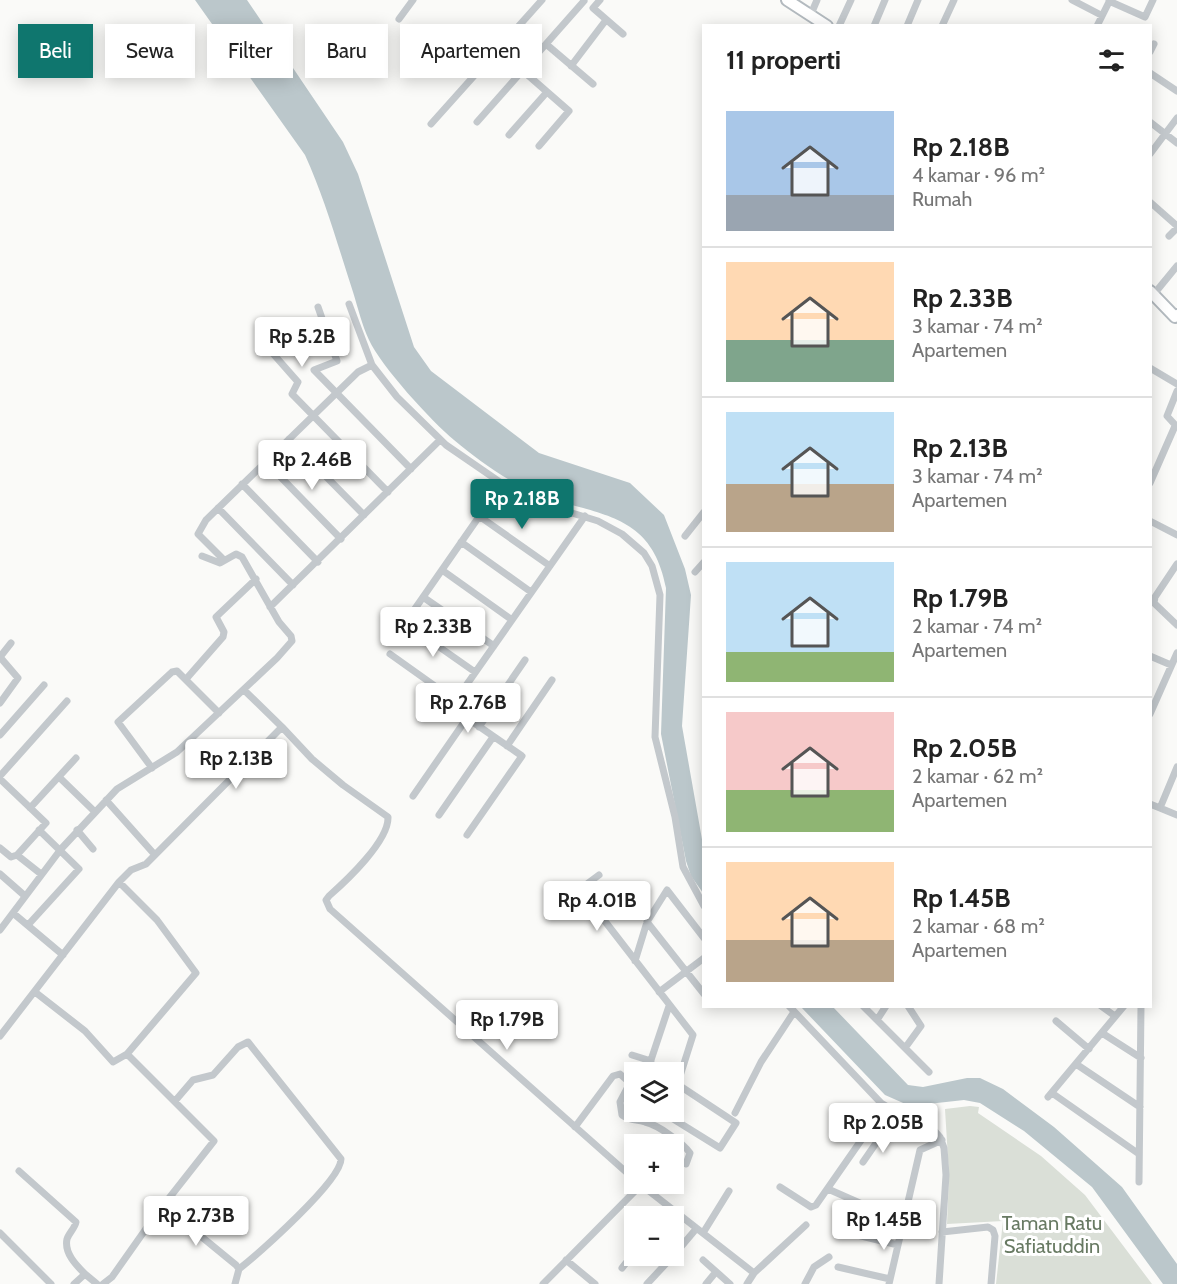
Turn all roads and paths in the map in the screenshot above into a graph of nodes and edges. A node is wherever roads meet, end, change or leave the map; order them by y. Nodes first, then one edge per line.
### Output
1 (413, 0) edge
2 (542, 0) edge
3 (600, 0) edge
4 (787, 0) edge
5 (817, 0) edge
6 (851, 0) edge
7 (885, 0) edge
8 (918, 0) edge
9 (954, 0) edge
10 (1072, 0) edge
11 (1109, 0) edge
12 (1153, 0) edge
13 (583, 1) edge
14 (593, 8) junction
15 (811, 14) junction
16 (1101, 15) junction
17 (399, 19) dead end
18 (606, 20) junction
19 (520, 24) edge
20 (824, 24) edge
21 (841, 24) edge
22 (875, 24) edge
23 (908, 24) edge
24 (943, 24) edge
25 (1098, 24) edge
26 (623, 34) dead end
27 (546, 44) junction
28 (1154, 44) dead end
29 (542, 48) edge
30 (1152, 48) edge
31 (571, 66) junction
32 (1152, 74) edge
33 (472, 78) edge
34 (515, 78) edge
35 (531, 78) edge
36 (593, 84) dead end
37 (1177, 91) edge
38 (547, 92) junction
39 (1177, 118) edge
40 (477, 122) dead end
41 (431, 124) dead end
42 (1152, 124) edge
43 (1166, 134) junction
44 (509, 135) dead end
45 (1177, 143) edge
46 (539, 146) dead end
47 (1152, 152) edge
48 (1152, 204) edge
49 (1177, 227) edge
50 (1169, 237) dead end
51 (1177, 266) edge
52 (1152, 293) edge
53 (349, 304) dead end
54 (318, 307) dead end
55 (1176, 317) edge
56 (298, 330) dead end
57 (261, 340) dead end
58 (271, 351) junction
59 (372, 365) junction
60 (1152, 372) edge
61 (1177, 384) edge
62 (1177, 391) edge
63 (336, 393) junction
64 (313, 416) junction
65 (1176, 426) edge
66 (289, 439) junction
67 (440, 440) junction
68 (266, 462) junction
69 (411, 469) junction
70 (1152, 479) edge
71 (242, 484) junction
72 (501, 484) junction
73 (388, 492) junction
74 (219, 507) junction
75 (364, 515) junction
76 (702, 515) edge
77 (479, 516) junction
78 (585, 516) junction
79 (1152, 522) edge
80 (1177, 535) edge
81 (685, 536) dead end
82 (341, 539) junction
83 (461, 542) junction
84 (202, 556) dead end
85 (222, 558) dead end
86 (318, 562) junction
87 (702, 564) edge
88 (1177, 564) edge
89 (550, 566) junction
90 (442, 570) junction
91 (695, 572) dead end
92 (256, 579) junction
93 (294, 585) junction
94 (531, 592) junction
95 (423, 597) junction
96 (270, 606) junction
97 (512, 620) junction
98 (1177, 625) edge
99 (11, 643) dead end
100 (494, 646) junction
101 (1177, 653) edge
102 (390, 654) dead end
103 (0, 657) edge
104 (1152, 657) edge
105 (525, 660) dead end
106 (1171, 665) junction
107 (475, 672) junction
108 (187, 678) junction
109 (552, 680) dead end
110 (44, 685) dead end
111 (244, 690) junction
112 (456, 700) junction
113 (67, 701) dead end
114 (0, 703) edge
115 (1153, 704) edge
116 (219, 713) junction
117 (467, 718) junction
118 (282, 727) junction
119 (479, 727) junction
120 (0, 735) edge
121 (494, 737) junction
122 (507, 746) junction
123 (76, 758) dead end
124 (1177, 767) edge
125 (152, 768) junction
126 (0, 777) edge
127 (59, 777) junction
128 (413, 796) dead end
129 (106, 800) junction
130 (1152, 805) edge
131 (30, 808) junction
132 (1160, 808) junction
133 (94, 811) junction
134 (439, 815) dead end
135 (1177, 815) edge
136 (39, 830) junction
137 (77, 830) junction
138 (467, 835) dead end
139 (0, 848) edge
140 (61, 849) junction
141 (93, 849) dead end
142 (17, 855) junction
143 (155, 855) junction
144 (0, 874) edge
145 (41, 874) junction
146 (598, 875) dead end
147 (119, 882) junction
148 (580, 889) junction
149 (25, 896) junction
150 (564, 901) dead end
151 (702, 902) edge
152 (13, 913) junction
153 (647, 922) junction
154 (28, 925) junction
155 (0, 930) edge
156 (702, 935) edge
157 (63, 954) junction
158 (702, 959) edge
159 (634, 961) junction
160 (686, 971) junction
161 (702, 991) edge
162 (34, 992) junction
163 (659, 993) junction
164 (669, 1006) junction
165 (865, 1008) edge
166 (885, 1008) edge
167 (909, 1008) edge
168 (1104, 1008) edge
169 (1122, 1008) edge
170 (1141, 1008) edge
171 (792, 1009) edge
172 (1115, 1016) junction
173 (877, 1020) junction
174 (1056, 1021) dead end
175 (1102, 1033) junction
176 (0, 1036) edge
177 (905, 1048) junction
178 (1089, 1049) junction
179 (128, 1054) junction
180 (632, 1055) dead end
181 (1141, 1058) junction
182 (651, 1060) joint
183 (684, 1063) edge
184 (1076, 1064) junction
185 (929, 1072) dead end
186 (684, 1089) edge
187 (175, 1101) junction
188 (885, 1106) junction
189 (1140, 1107) junction
190 (735, 1113) dead end
191 (907, 1116) junction
192 (681, 1122) edge
193 (575, 1127) junction
194 (942, 1140) junction
195 (1139, 1154) junction
196 (863, 1162) dead end
197 (686, 1164) dead end
198 (624, 1170) edge
199 (19, 1171) dead end
200 (1139, 1182) dead end
201 (780, 1187) dead end
202 (828, 1189) junction
203 (729, 1191) dead end
204 (631, 1194) edge
205 (650, 1194) edge
206 (164, 1206) junction
207 (662, 1206) edge
208 (904, 1215) junction
209 (684, 1222) edge
210 (806, 1225) dead end
211 (837, 1230) dead end
212 (700, 1231) junction
213 (942, 1232) junction
214 (0, 1233) edge
215 (684, 1245) edge
216 (898, 1245) junction
217 (829, 1257) dead end
218 (566, 1260) junction
219 (703, 1260) dead end
220 (624, 1266) edge
221 (663, 1266) edge
222 (838, 1267) dead end
223 (622, 1268) dead end
224 (239, 1269) junction
225 (715, 1273) junction
226 (85, 1274) junction
227 (754, 1274) junction
228 (889, 1282) edge
229 (545, 1283) edge
230 (51, 1284) edge
231 (74, 1284) edge
232 (97, 1284) edge
233 (103, 1284) edge
234 (235, 1284) edge
235 (595, 1284) edge
236 (646, 1284) edge
237 (706, 1284) edge
238 (730, 1284) edge
239 (747, 1284) edge
240 (805, 1284) edge
241 (939, 1284) edge
242 (992, 1284) edge

1 - 17 street
2 - 19 street
3 - 14 street
4 - 15 street
5 - 15 street
6 - 21 street
7 - 22 street
8 - 23 street
9 - 24 street
10 - 16 street
11 - 12 street
11 - 16 street
13 - 14 street
13 - 27 street
14 - 18 street
15 - 20 street
16 - 25 street
18 - 26 street
18 - 31 street
27 - 29 street
27 - 31 street
28 - 30 street
31 - 36 street
32 - 37 street
33 - 41 street
34 - 40 street
35 - 38 street
38 - 44 street
38 - 46 street
39 - 43 street
42 - 43 street
43 - 45 street
43 - 47 street
48 - 49 street
49 - 50 street
51 - 52 street
52 - 55 street
53 - 59 street
54 - 63 street
56 - 58 street
57 - 58 street
58 - 64 street
59 - 63 street
59 - 67 street
60 - 61 street
62 - 65 street
63 - 64 street
63 - 69 street
64 - 66 street
64 - 73 street
65 - 70 street
66 - 68 street
66 - 75 street
67 - 69 street
67 - 72 street
68 - 71 street
68 - 82 street
69 - 73 street
71 - 74 street
71 - 86 street
72 - 77 street
72 - 78 street
73 - 75 street
74 - 85 street
74 - 93 street
75 - 82 street
76 - 81 street
77 - 83 street
77 - 89 street
78 - 89 street
78 - 151 street
79 - 80 street
82 - 86 street
83 - 90 street
83 - 94 street
84 - 92 street
86 - 93 street
87 - 91 street
88 - 98 street
89 - 94 street
90 - 95 street
90 - 97 street
92 - 96 street
92 - 108 street
93 - 96 street
94 - 97 street
95 - 100 street
95 - 107 street
96 - 111 street
97 - 100 street
99 - 103 street
100 - 107 street
101 - 106 street
102 - 112 street
103 - 114 street
104 - 106 street
105 - 119 street
106 - 115 street
107 - 112 street
108 - 116 street
108 - 125 street
109 - 122 street
110 - 120 street
111 - 116 street
111 - 118 street
112 - 117 street
113 - 126 street
116 - 125 street
117 - 119 street
117 - 128 street
118 - 143 street
118 - 193 street
119 - 121 street
121 - 122 street
121 - 134 street
122 - 138 street
123 - 127 street
124 - 132 street
125 - 129 street
126 - 131 street
127 - 131 street
127 - 133 street
129 - 133 street
129 - 143 street
130 - 132 street
131 - 136 street
132 - 135 street
133 - 137 street
136 - 140 street
136 - 142 street
137 - 140 street
137 - 141 street
139 - 142 street
140 - 145 street
140 - 154 street
142 - 145 street
143 - 147 street
144 - 149 street
145 - 149 street
146 - 148 street
147 - 157 street
147 - 179 street
148 - 150 street
148 - 159 street
149 - 152 street
152 - 154 street
152 - 155 street
153 - 156 street
153 - 159 street
153 - 160 street
154 - 157 street
157 - 162 street
158 - 160 street
159 - 163 street
160 - 161 street
160 - 163 street
162 - 176 street
162 - 179 street
163 - 164 street
164 - 182 street
164 - 183 street
165 - 173 street
166 - 173 street
167 - 177 street
168 - 172 street
169 - 172 street
170 - 181 street
171 - 188 street
171 - 190 street
172 - 175 street
173 - 177 street
174 - 178 street
175 - 178 street
175 - 181 street
177 - 185 street
178 - 184 street
179 - 187 street
180 - 182 street
181 - 189 street
184 - 189 street
184 - 195 street
186 - 192 street
187 - 206 street
187 - 224 street
188 - 191 street
188 - 202 street
189 - 195 street
191 - 194 street
191 - 196 street
193 - 197 street
193 - 198 street
194 - 208 street
194 - 213 street
195 - 200 street
199 - 226 street
201 - 202 street
202 - 208 street
203 - 212 street
204 - 218 street
205 - 207 street
206 - 224 street
206 - 233 street
208 - 216 street
209 - 212 street
210 - 227 street
211 - 216 street
212 - 215 street
212 - 227 street
213 - 241 street
213 - 242 street
214 - 230 street
216 - 228 street
217 - 240 street
218 - 229 street
218 - 235 street
219 - 225 street
220 - 223 street
221 - 236 street
222 - 228 street
224 - 234 street
225 - 237 street
225 - 238 street
226 - 231 street
226 - 232 street
227 - 239 street

